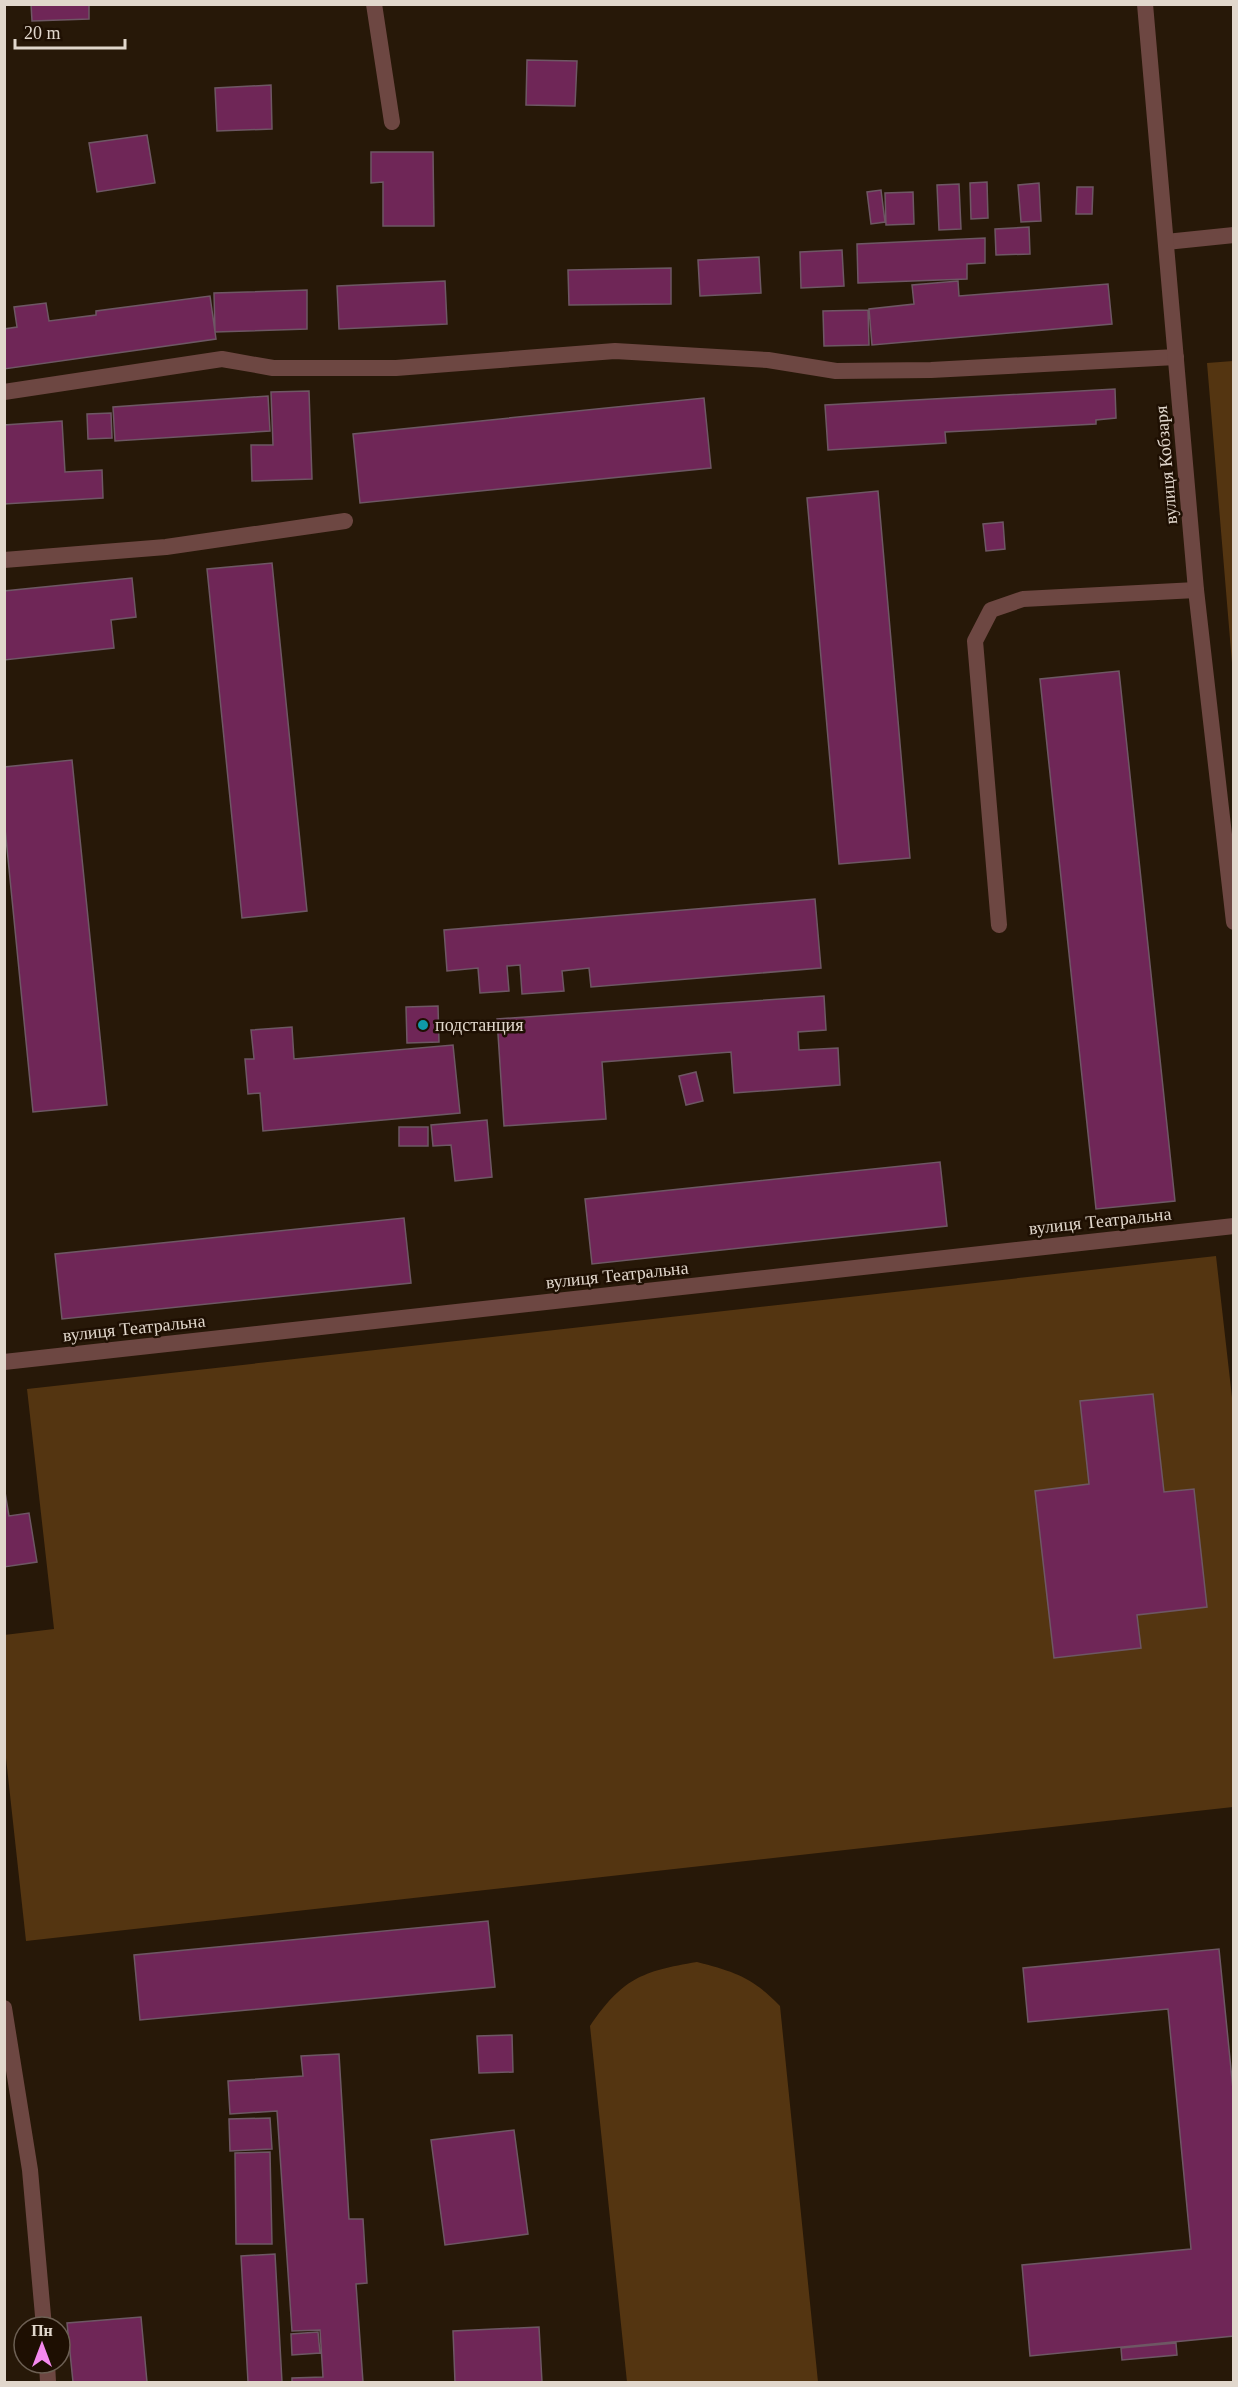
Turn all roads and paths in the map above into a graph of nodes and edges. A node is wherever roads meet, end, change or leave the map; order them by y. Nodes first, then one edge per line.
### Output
1 (375, 4) edge
2 (1145, 4) edge
3 (392, 122) dead end
4 (1233, 235) edge
5 (1166, 242) junction
6 (1176, 357) junction
7 (4, 392) edge
8 (345, 521) dead end
9 (4, 560) edge
10 (1196, 590) junction
11 (1233, 922) edge
12 (999, 926) dead end
13 (1233, 1226) edge
14 (4, 1362) edge
15 (4, 2008) edge
16 (43, 2315) edge

1 - 3 street
2 - 5 street, вулиця Кобзаря
4 - 5 street
5 - 6 street, вулиця Кобзаря
6 - 7 street
6 - 10 street, вулиця Кобзаря
8 - 9 street
10 - 11 street, вулиця Кобзаря
10 - 12 street
13 - 14 street, вулиця Театральна
15 - 16 street

